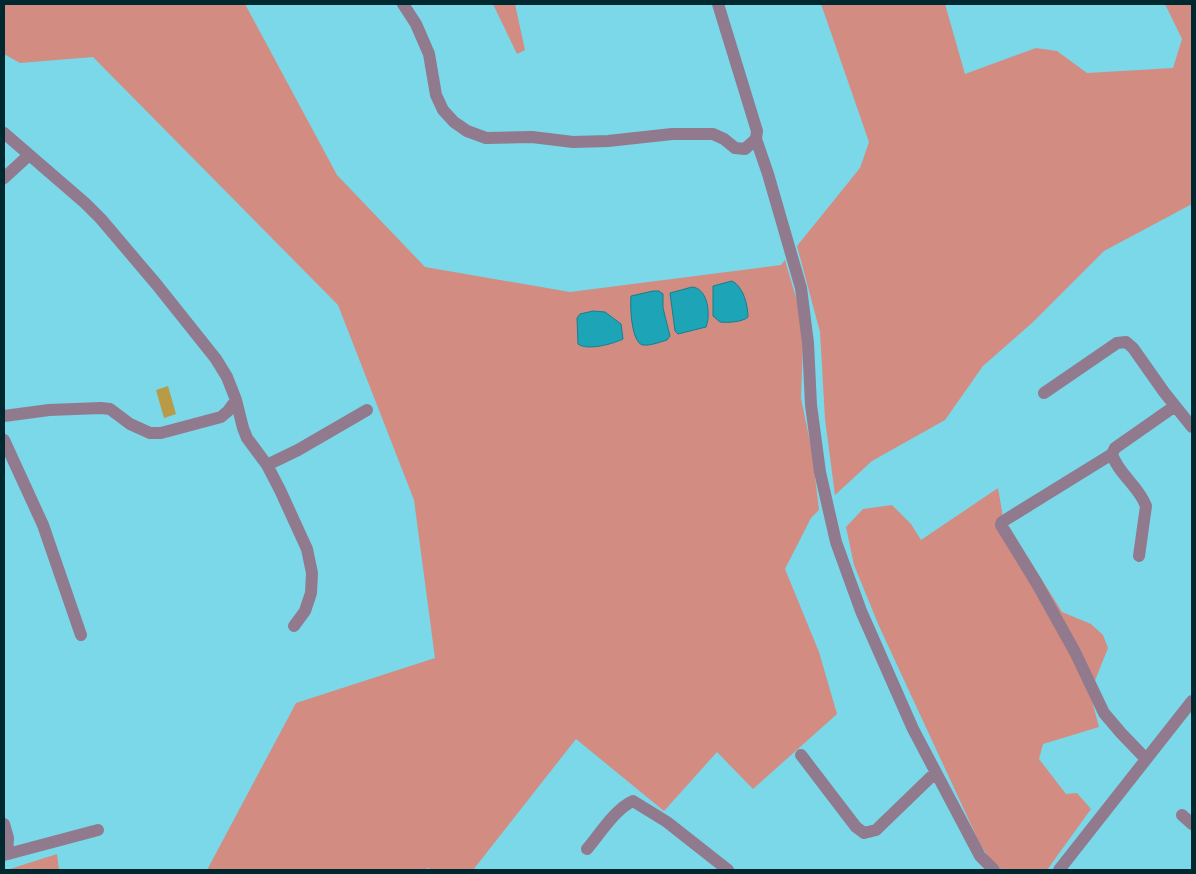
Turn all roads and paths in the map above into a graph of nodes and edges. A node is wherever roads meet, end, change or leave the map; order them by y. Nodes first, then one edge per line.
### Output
1 (403, 4) edge
2 (718, 4) edge
3 (4, 133) edge
4 (756, 139) junction
5 (28, 155) junction
6 (4, 178) edge
7 (1044, 393) dead end
8 (236, 400) junction
9 (1174, 406) junction
10 (367, 410) dead end
11 (1188, 412) edge
12 (4, 416) edge
13 (1192, 428) edge
14 (4, 440) edge
15 (1112, 454) junction
16 (267, 465) junction
17 (1139, 556) dead end
18 (294, 626) dead end
19 (81, 635) dead end
20 (1192, 701) edge
21 (801, 756) dead end
22 (1146, 759) junction
23 (935, 773) junction
24 (1182, 814) dead end
25 (4, 824) edge
26 (1192, 824) edge
27 (98, 830) dead end
28 (588, 849) dead end
29 (5, 854) edge
30 (728, 870) edge
31 (994, 870) edge
32 (1059, 870) edge

1 - 4 street
2 - 4 street
3 - 5 street
4 - 23 street
5 - 6 street
5 - 8 street
7 - 9 street
8 - 12 street
8 - 16 street
9 - 11 street
9 - 15 street
10 - 16 street
11 - 13 street
14 - 19 street
15 - 17 street
15 - 22 street
16 - 18 street
20 - 22 street
21 - 23 street
22 - 32 street
23 - 31 street
24 - 26 street
25 - 29 street
27 - 29 street
28 - 30 street

